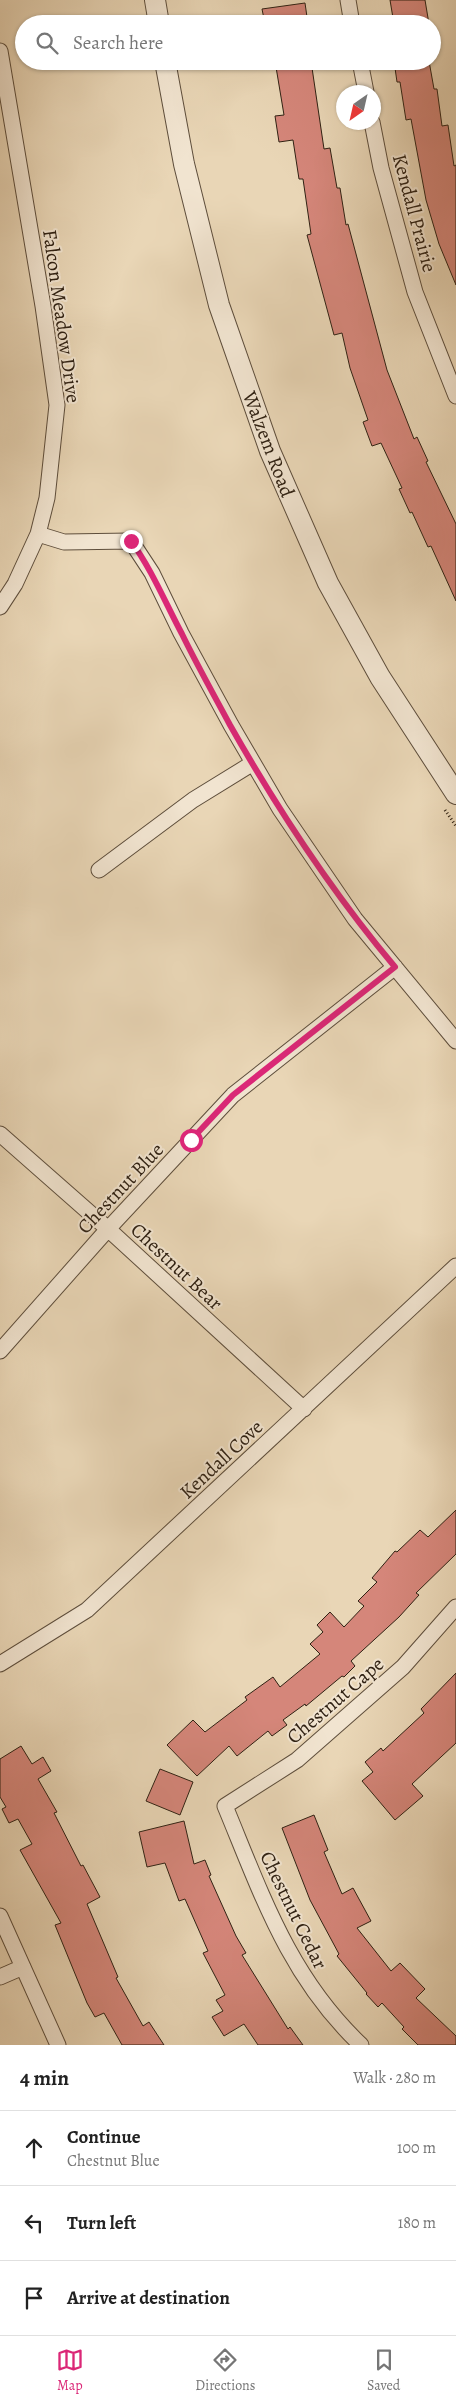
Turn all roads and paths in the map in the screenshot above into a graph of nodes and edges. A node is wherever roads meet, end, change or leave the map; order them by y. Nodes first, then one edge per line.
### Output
1 (155, 0) edge
2 (348, 0) edge
3 (158, 15) edge
4 (350, 15) edge
5 (0, 51) edge
6 (167, 70) edge
7 (362, 70) edge
8 (365, 85) edge
9 (374, 130) edge
10 (456, 396) edge
11 (38, 534) junction
12 (0, 607) edge
13 (253, 763) junction
14 (456, 794) edge
15 (99, 870) dead end
16 (395, 967) junction
17 (456, 1041) edge
18 (0, 1134) edge
19 (108, 1229) junction
20 (456, 1266) edge
21 (0, 1351) edge
22 (304, 1409) junction
23 (456, 1607) edge
24 (0, 1664) edge
25 (225, 1806) joint
26 (0, 1916) edge
27 (23, 1967) junction
28 (0, 1977) edge
29 (58, 2045) edge
30 (361, 2045) edge

1 - 3 street
2 - 4 street
5 - 11 street, Falcon Meadow Drive
6 - 14 street, Walzem Road
7 - 8 street
9 - 10 street, Kendall Prairie
11 - 12 street, Falcon Meadow Drive
11 - 13 street
13 - 15 street
13 - 16 street
16 - 17 street
16 - 19 street, Chestnut Blue
18 - 19 street, Chestnut Bear
19 - 21 street, Chestnut Blue
19 - 22 street, Chestnut Bear
20 - 22 street, Kendall Cove
22 - 24 street, Kendall Cove
23 - 25 street, Chestnut Cape
25 - 30 street, Chestnut Cedar
26 - 27 street
27 - 28 street
27 - 29 street

